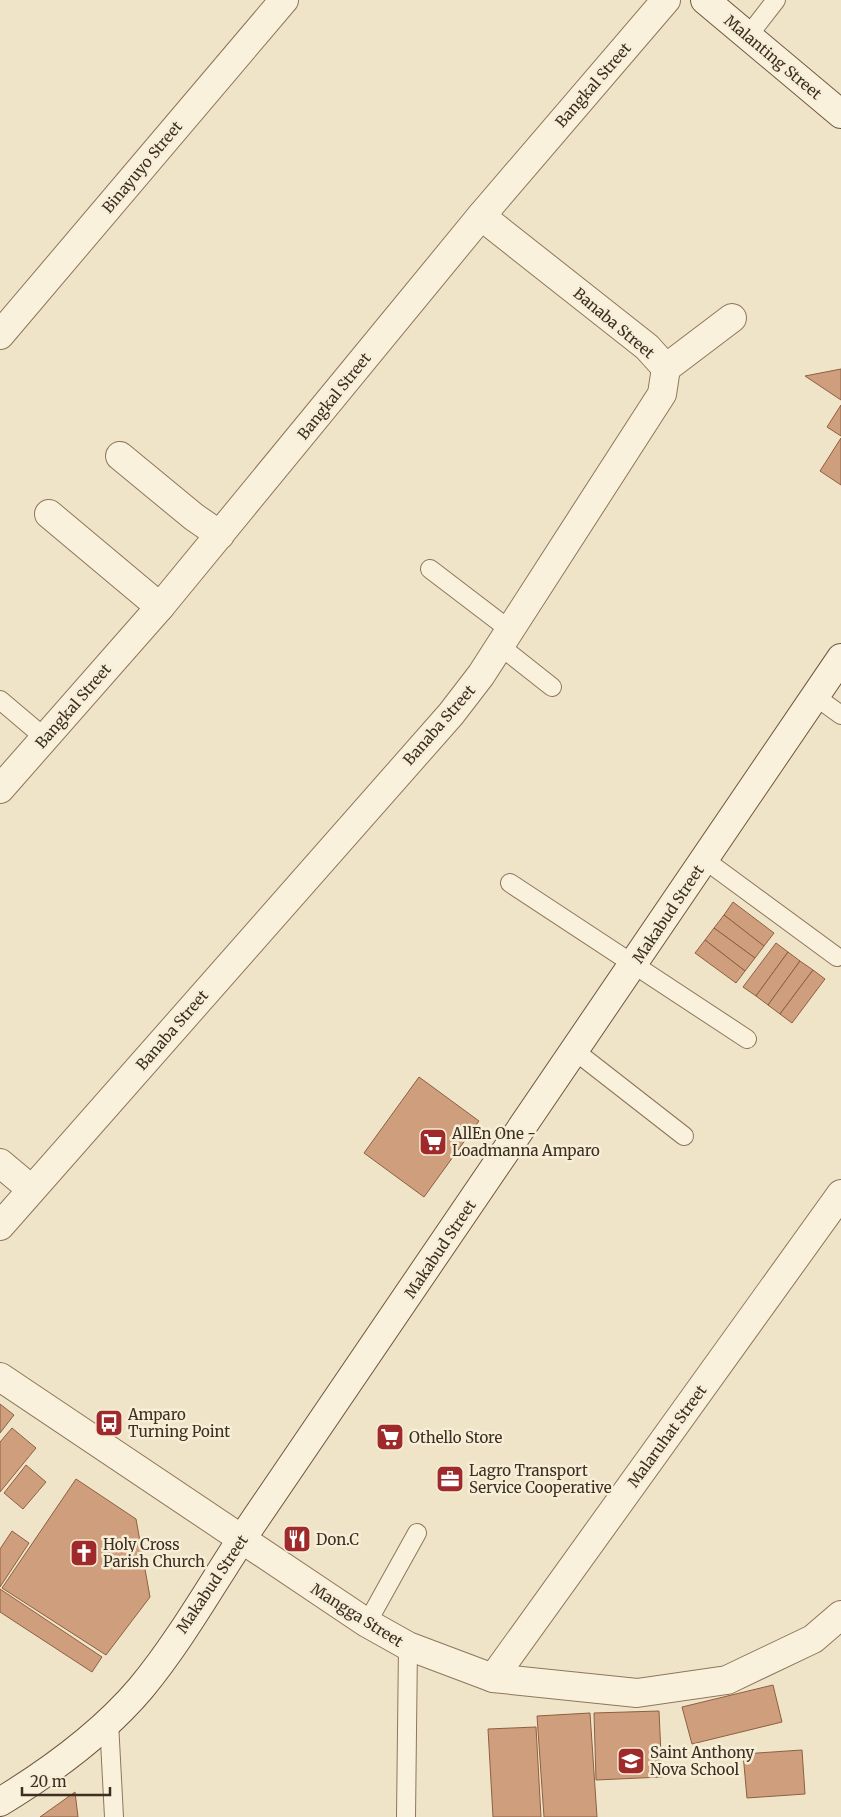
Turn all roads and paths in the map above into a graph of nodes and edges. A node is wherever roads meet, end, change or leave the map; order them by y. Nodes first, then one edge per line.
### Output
1 (284, 0) edge
2 (666, 0) edge
3 (705, 0) edge
4 (776, 0) edge
5 (748, 36) junction
6 (841, 114) edge
7 (481, 216) junction
8 (732, 318) dead end
9 (0, 335) edge
10 (666, 368) junction
11 (120, 456) dead end
12 (50, 514) dead end
13 (220, 535) junction
14 (430, 569) dead end
15 (160, 607) junction
16 (505, 638) junction
17 (841, 658) edge
18 (552, 686) dead end
19 (816, 697) junction
20 (0, 700) edge
21 (841, 715) edge
22 (45, 738) junction
23 (0, 789) edge
24 (705, 860) junction
25 (510, 884) dead end
26 (838, 957) dead end
27 (634, 964) junction
28 (747, 1038) dead end
29 (575, 1051) junction
30 (684, 1136) dead end
31 (0, 1163) edge
32 (31, 1189) junction
33 (841, 1194) edge
34 (0, 1226) edge
35 (0, 1378) edge
36 (417, 1533) dead end
37 (242, 1540) junction
38 (841, 1615) edge
39 (367, 1623) junction
40 (408, 1646) junction
41 (493, 1678) junction
42 (109, 1722) junction
43 (0, 1802) edge
44 (114, 1817) edge
45 (406, 1817) edge

1 - 9 street, Binayuyo Street
2 - 7 street, Bangkal Street
3 - 5 street, Malanting Street
4 - 5 lane
5 - 6 street, Malanting Street
7 - 10 street, Banaba Street
7 - 13 street, Bangkal Street
8 - 10 street
10 - 16 street, Banaba Street
11 - 13 street
12 - 15 street
13 - 15 street, Bangkal Street
14 - 16 lane
15 - 22 street, Bangkal Street
16 - 18 lane
16 - 32 street, Banaba Street
17 - 19 street, Makabud Street
19 - 21 lane
19 - 24 street, Makabud Street
20 - 22 lane
22 - 23 street, Bangkal Street
24 - 26 lane
24 - 27 street, Makabud Street
25 - 27 lane
27 - 28 lane
27 - 29 street, Makabud Street
29 - 30 lane
29 - 37 street, Makabud Street
31 - 32 street
32 - 34 street, Banaba Street
33 - 41 street, Malaruhat Street
35 - 37 street, Mangga Street
36 - 39 lane
37 - 39 street, Mangga Street
37 - 42 street, Makabud Street
38 - 41 street, Mangga Street
39 - 40 street, Mangga Street
40 - 41 street, Mangga Street
40 - 45 lane
42 - 43 street, Makabud Street
42 - 44 lane

